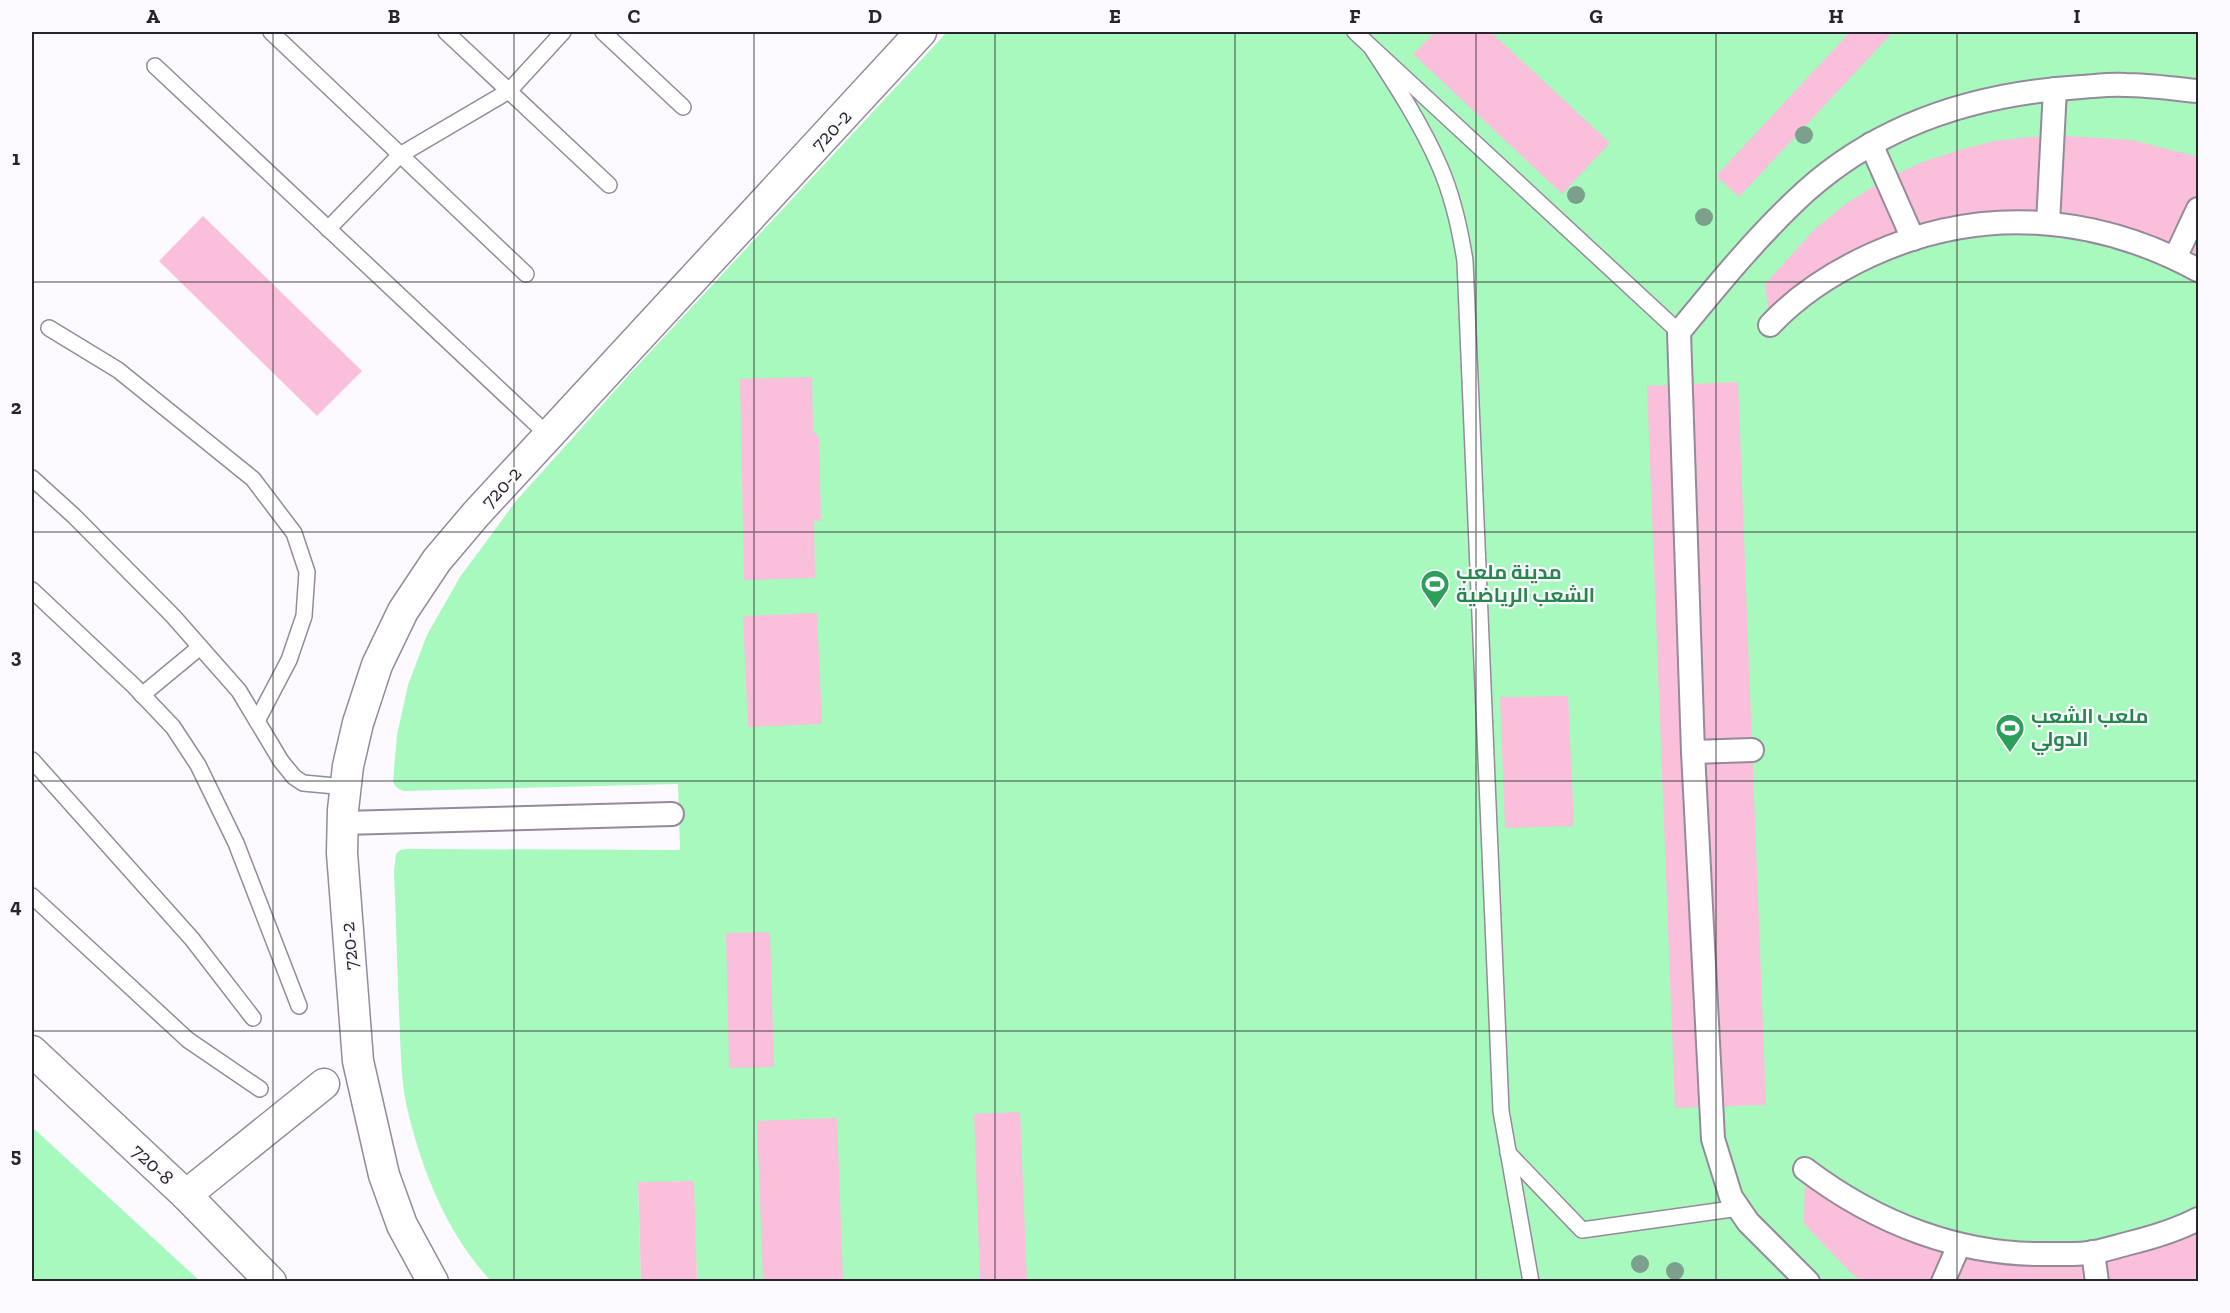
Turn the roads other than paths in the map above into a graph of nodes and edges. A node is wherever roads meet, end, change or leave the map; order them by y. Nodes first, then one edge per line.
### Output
1 (271, 32) edge
2 (446, 32) edge
3 (563, 32) edge
4 (603, 32) edge
5 (1355, 32) edge
6 (907, 37) edge
7 (1371, 47) junction
8 (155, 66) dead end
9 (2055, 89) junction
10 (509, 91) junction
11 (2199, 91) edge
12 (683, 106) dead end
13 (1871, 144) junction
14 (400, 154) junction
15 (609, 185) dead end
16 (2199, 209) edge
17 (2048, 223) junction
18 (328, 229) junction
19 (1913, 239) junction
20 (2175, 258) junction
21 (2199, 270) edge
22 (526, 274) dead end
23 (1770, 325) dead end
24 (49, 328) dead end
25 (1679, 332) junction
26 (548, 435) junction
27 (32, 477) edge
28 (32, 590) edge
29 (200, 647) junction
30 (142, 694) junction
31 (257, 721) junction
32 (1752, 750) dead end
33 (1693, 752) junction
34 (32, 760) edge
35 (346, 787) junction
36 (672, 814) dead end
37 (343, 823) junction
38 (32, 896) edge
39 (299, 1006) dead end
40 (253, 1018) dead end
41 (32, 1051) edge
42 (324, 1084) dead end
43 (260, 1089) dead end
44 (1508, 1153) junction
45 (1805, 1169) dead end
46 (186, 1195) junction
47 (1739, 1208) junction
48 (2199, 1219) edge
49 (1959, 1245) junction
50 (2093, 1252) junction
51 (271, 1281) edge
52 (433, 1281) edge
53 (1531, 1281) edge
54 (1808, 1281) edge
55 (1943, 1281) edge
56 (2097, 1281) edge

1 - 14 lane
2 - 10 lane
3 - 10 lane
4 - 12 lane
5 - 7 lane
6 - 26 street, 720-2
7 - 25 lane
7 - 44 lane
8 - 18 lane
9 - 11 street
9 - 13 street
9 - 17 street
10 - 14 lane
10 - 15 lane
13 - 19 street
13 - 25 street
14 - 18 lane
14 - 22 lane
16 - 20 street
17 - 19 street
17 - 20 street
18 - 26 lane
19 - 23 street
20 - 21 street
24 - 31 lane
25 - 33 street
26 - 35 street, 720-2
27 - 29 lane
28 - 30 lane
29 - 30 lane
29 - 31 lane
30 - 39 lane
31 - 35 lane
32 - 33 street
33 - 47 street
34 - 40 lane
35 - 37 street, 720-2
36 - 37 street
37 - 52 street, 720-2
38 - 43 lane
41 - 46 street, 720-8
42 - 46 street
44 - 47 lane
44 - 53 lane
45 - 49 street
46 - 51 street, 720-8
47 - 54 street
48 - 50 street
49 - 50 street
49 - 55 street
50 - 56 street

